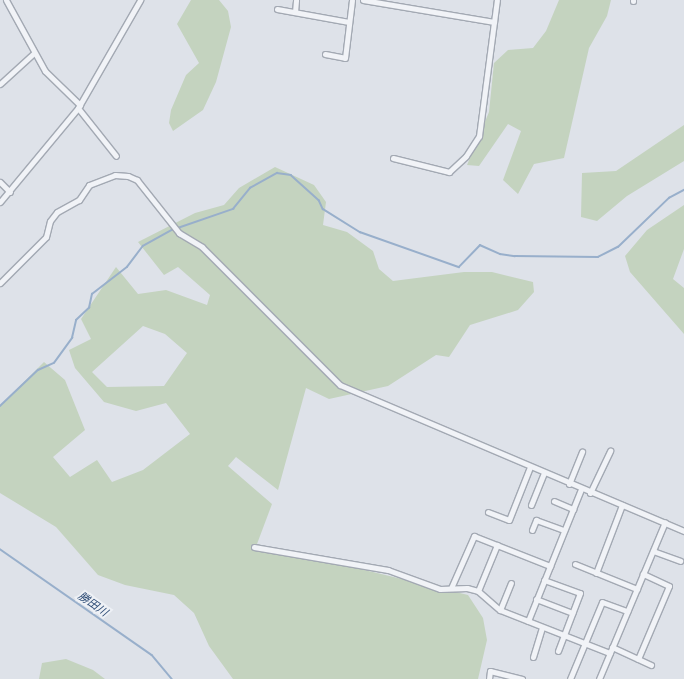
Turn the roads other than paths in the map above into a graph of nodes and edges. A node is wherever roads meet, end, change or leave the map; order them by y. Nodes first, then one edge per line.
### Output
1 (6, 0) edge
2 (140, 0) edge
3 (296, 0) edge
4 (352, 0) edge
5 (363, 0) edge
6 (497, 0) edge
7 (277, 9) dead end
8 (295, 12) junction
9 (349, 22) junction
10 (494, 22) junction
11 (34, 53) junction
12 (325, 54) dead end
13 (0, 84) edge
14 (79, 106) junction
15 (116, 156) dead end
16 (393, 158) dead end
17 (0, 182) edge
18 (10, 192) junction
19 (0, 202) edge
20 (0, 283) edge
21 (610, 451) dead end
22 (582, 452) dead end
23 (530, 467) junction
24 (544, 473) junction
25 (569, 484) junction
26 (581, 489) junction
27 (590, 493) junction
28 (554, 501) dead end
29 (531, 505) dead end
30 (622, 505) junction
31 (573, 509) junction
32 (488, 512) dead end
33 (665, 522) junction
34 (532, 530) dead end
35 (564, 530) junction
36 (684, 531) edge
37 (497, 545) junction
38 (254, 547) dead end
39 (653, 551) junction
40 (680, 561) dead end
41 (575, 564) dead end
42 (550, 566) junction
43 (596, 573) junction
44 (643, 574) junction
45 (544, 580) junction
46 (511, 583) dead end
47 (451, 588) junction
48 (636, 589) junction
49 (478, 591) junction
50 (536, 599) junction
51 (500, 610) junction
52 (627, 611) junction
53 (572, 613) junction
54 (528, 621) junction
55 (542, 627) junction
56 (564, 634) junction
57 (584, 643) junction
58 (612, 647) junction
59 (558, 651) dead end
60 (610, 653) junction
61 (533, 657) dead end
62 (638, 659) junction
63 (651, 665) dead end
64 (489, 679) edge
65 (522, 679) edge
66 (570, 679) edge
67 (599, 679) edge

1 - 11 street
2 - 14 street
3 - 8 street
4 - 9 street
5 - 10 street
6 - 10 street
7 - 8 street
8 - 9 street
9 - 12 street
10 - 16 street
11 - 13 street
11 - 14 street
14 - 15 street
14 - 18 street
17 - 18 street
18 - 19 street
20 - 23 street
21 - 27 street
22 - 25 street
23 - 24 street
23 - 32 street
24 - 25 street
24 - 29 street
25 - 26 street
26 - 27 street
26 - 31 street
27 - 30 street
28 - 31 street
30 - 33 street
30 - 43 street
31 - 35 street
33 - 36 street
33 - 39 street
34 - 35 street
35 - 42 street
37 - 42 street
37 - 47 street
37 - 49 street
38 - 47 street
39 - 40 street
39 - 44 street
41 - 43 street
42 - 45 street
43 - 48 street
44 - 48 street
44 - 62 street
45 - 50 street
45 - 53 street
46 - 51 street
47 - 49 street
48 - 52 street
49 - 51 street
50 - 53 street
50 - 54 street
51 - 54 street
52 - 57 street
52 - 58 street
53 - 56 street
54 - 55 street
55 - 56 street
55 - 61 street
56 - 57 street
56 - 59 street
57 - 60 street
57 - 66 street
58 - 60 street
58 - 62 street
60 - 67 street
62 - 63 street
64 - 65 street

